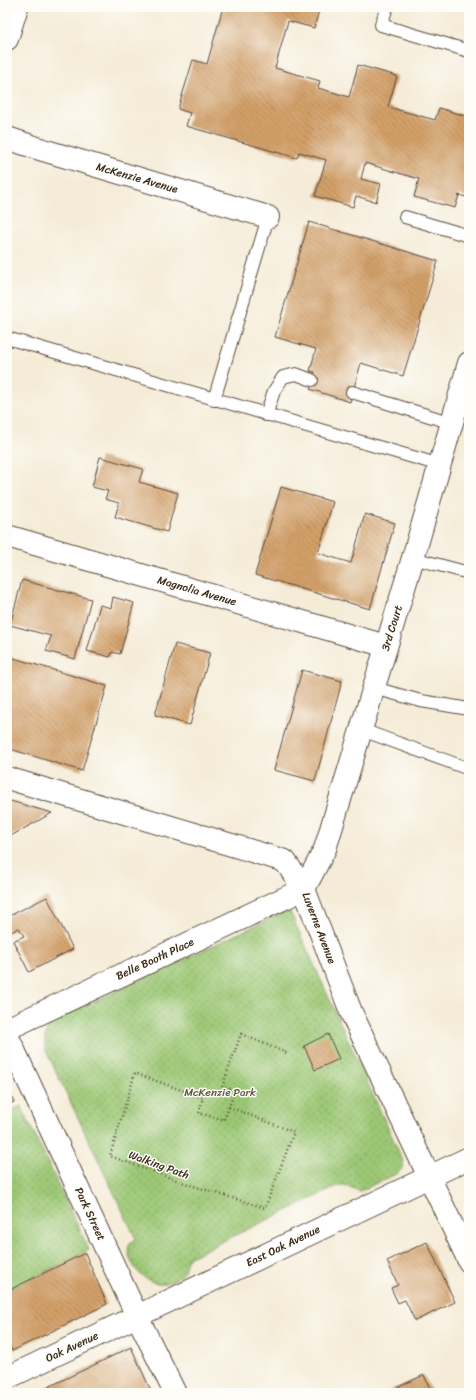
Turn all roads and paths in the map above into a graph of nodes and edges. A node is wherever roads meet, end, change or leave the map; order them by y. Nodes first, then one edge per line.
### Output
1 (17, 7) edge
2 (387, 7) edge
3 (7, 39) edge
4 (469, 51) edge
5 (7, 138) edge
6 (268, 217) joint
7 (405, 217) dead end
8 (469, 236) edge
9 (7, 338) edge
10 (469, 363) edge
11 (312, 380) dead end
12 (352, 392) dead end
13 (465, 394) edge
14 (214, 400) junction
15 (266, 415) junction
16 (452, 423) junction
17 (440, 465) junction
18 (7, 536) edge
19 (413, 558) junction
20 (469, 573) edge
21 (386, 646) junction
22 (374, 688) junction
23 (469, 709) edge
24 (362, 730) junction
25 (469, 769) edge
26 (7, 778) edge
27 (304, 889) junction
28 (7, 1029) edge
29 (7, 1035) edge
30 (288, 1054) dead end
31 (229, 1107) junction
32 (469, 1158) edge
33 (428, 1176) junction
34 (469, 1261) edge
35 (138, 1316) junction
36 (7, 1378) edge
37 (175, 1393) edge

1 - 3 street
2 - 4 lane
5 - 6 street, McKenzie Avenue
6 - 14 lane
7 - 8 lane
9 - 14 lane
10 - 13 street, 3rd Court
11 - 15 lane
12 - 16 lane
13 - 16 street, 3rd Court
14 - 15 lane
15 - 17 lane
16 - 17 street, 3rd Court
17 - 19 street, 3rd Court
18 - 21 street, Magnolia Avenue
19 - 20 lane
19 - 21 street, 3rd Court
21 - 22 street, 3rd Court
22 - 23 lane
22 - 24 street, 3rd Court
24 - 25 lane
24 - 27 street, 3rd Court
26 - 27 street, Luverne Avenue
27 - 28 street, Belle Booth Place
27 - 33 street, Luverne Avenue
29 - 35 street, Park Street
30 - 31 path
31 - 31 path, Walking Path
32 - 33 street
33 - 34 street, Luverne Avenue
33 - 35 street, East Oak Avenue
35 - 36 street, Oak Avenue
35 - 37 street, Park Street

